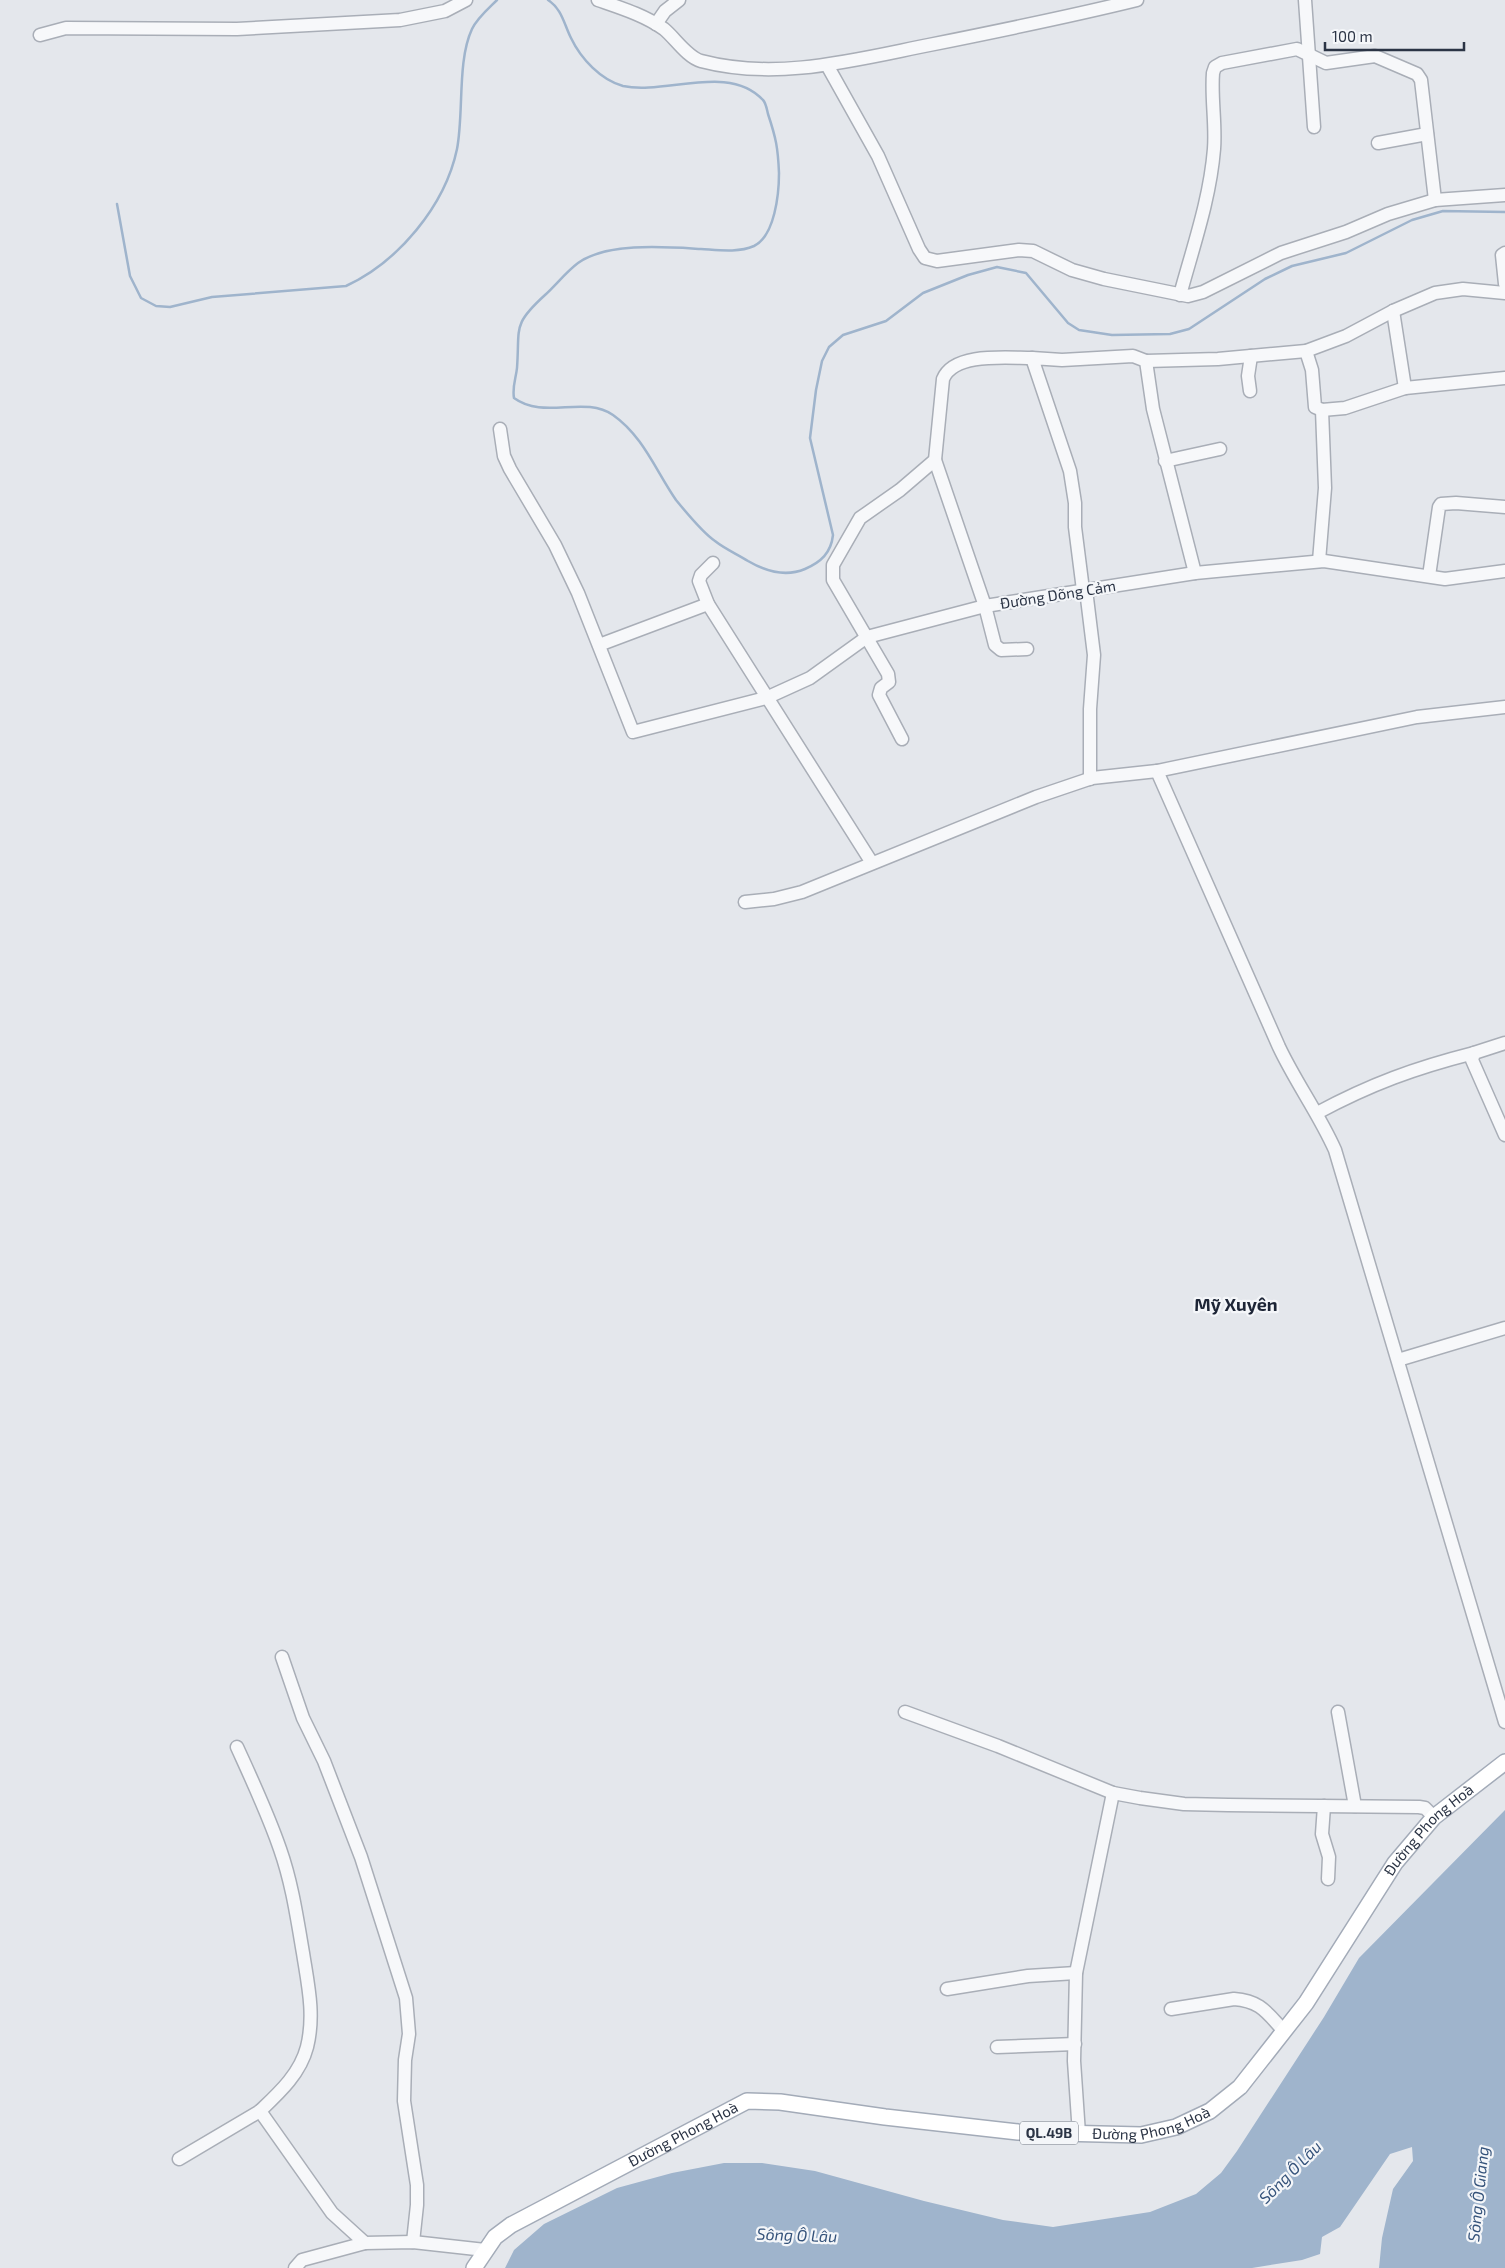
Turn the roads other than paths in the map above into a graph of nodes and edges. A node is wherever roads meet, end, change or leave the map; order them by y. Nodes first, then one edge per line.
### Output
1 (466, 0) edge
2 (598, 0) edge
3 (679, 0) edge
4 (1137, 0) edge
5 (1305, 0) edge
6 (656, 24) junction
7 (40, 35) dead end
8 (1308, 53) junction
9 (826, 65) junction
10 (1314, 126) dead end
11 (1427, 134) junction
12 (1378, 143) dead end
13 (1505, 195) edge
14 (1435, 200) junction
15 (1505, 253) edge
16 (1505, 284) edge
17 (1505, 293) edge
18 (1180, 295) junction
19 (1393, 311) junction
20 (1306, 351) junction
21 (1251, 356) junction
22 (1032, 358) junction
23 (1146, 361) junction
24 (1505, 378) edge
25 (1405, 388) junction
26 (1250, 391) dead end
27 (1322, 410) junction
28 (500, 429) dead end
29 (1220, 449) dead end
30 (935, 460) junction
31 (1165, 461) junction
32 (1505, 508) edge
33 (1319, 561) junction
34 (713, 563) dead end
35 (1505, 571) edge
36 (1195, 574) junction
37 (1429, 576) junction
38 (1084, 590) junction
39 (708, 604) junction
40 (985, 606) junction
41 (868, 637) junction
42 (599, 645) junction
43 (1027, 649) dead end
44 (766, 698) junction
45 (1505, 707) edge
46 (902, 739) dead end
47 (1157, 770) junction
48 (1090, 779) junction
49 (872, 863) junction
50 (745, 902) dead end
51 (1505, 1042) edge
52 (1474, 1053) junction
53 (1317, 1114) junction
54 (1505, 1135) edge
55 (1505, 1328) edge
56 (1398, 1360) junction
57 (282, 1657) dead end
58 (905, 1712) dead end
59 (1338, 1712) dead end
60 (1505, 1722) edge
61 (237, 1747) dead end
62 (1505, 1762) edge
63 (1113, 1793) junction
64 (1324, 1806) junction
65 (1355, 1806) junction
66 (1434, 1817) junction
67 (1328, 1879) dead end
68 (1076, 1973) junction
69 (948, 1989) dead end
70 (1171, 2009) dead end
71 (1284, 2031) junction
72 (1075, 2044) junction
73 (997, 2047) dead end
74 (260, 2111) junction
75 (1079, 2134) junction
76 (179, 2159) dead end
77 (365, 2242) junction
78 (412, 2242) junction
79 (485, 2250) junction
80 (294, 2268) edge
81 (474, 2268) edge

1 - 7 street
2 - 6 street
3 - 6 street
4 - 9 street
5 - 8 street
6 - 9 street
8 - 10 street
8 - 11 street
8 - 18 street
9 - 18 street
11 - 12 street
11 - 14 street
13 - 14 street
14 - 18 street
15 - 16 street
17 - 19 street
19 - 20 street
19 - 25 street
20 - 21 street
20 - 27 street
21 - 23 street
21 - 26 street
22 - 23 street
22 - 30 street
22 - 38 street
23 - 31 street
24 - 25 street
25 - 27 street
27 - 33 street
28 - 42 street
29 - 31 street
30 - 40 street
30 - 41 street
31 - 36 street
32 - 37 street
33 - 36 street, Đường Dõng Cảm
33 - 37 street, Đường Dõng Cảm
34 - 39 street
35 - 37 street, Đường Dõng Cảm
36 - 38 street, Đường Dõng Cảm
38 - 40 street, Đường Dõng Cảm
38 - 48 street
39 - 42 street
39 - 44 street
40 - 41 street, Đường Dõng Cảm
40 - 43 street
41 - 44 street, Đường Dõng Cảm
41 - 46 street
42 - 44 street, Đường Dõng Cảm
44 - 49 street
45 - 47 street
47 - 48 street
47 - 53 street
48 - 49 street
49 - 50 street
51 - 52 street
52 - 53 street
52 - 54 street
53 - 56 street
55 - 56 street
56 - 60 street
57 - 78 street
58 - 63 street
59 - 65 street
61 - 74 street
62 - 66 main road, Đường Phong Hoà / QL.49B
63 - 64 street
63 - 68 street
64 - 65 street
64 - 67 street
65 - 66 street
66 - 71 main road, Đường Phong Hoà / QL.49B
68 - 69 street
68 - 72 street
70 - 71 street
71 - 75 main road, Đường Phong Hoà / QL.49B
72 - 73 street
72 - 75 street
74 - 76 street
74 - 77 street
75 - 79 main road, Đường Phong Hoà / QL.49B
77 - 78 street
77 - 80 street
78 - 79 street
79 - 81 main road, Đường Phong Hoà / QL.49B

